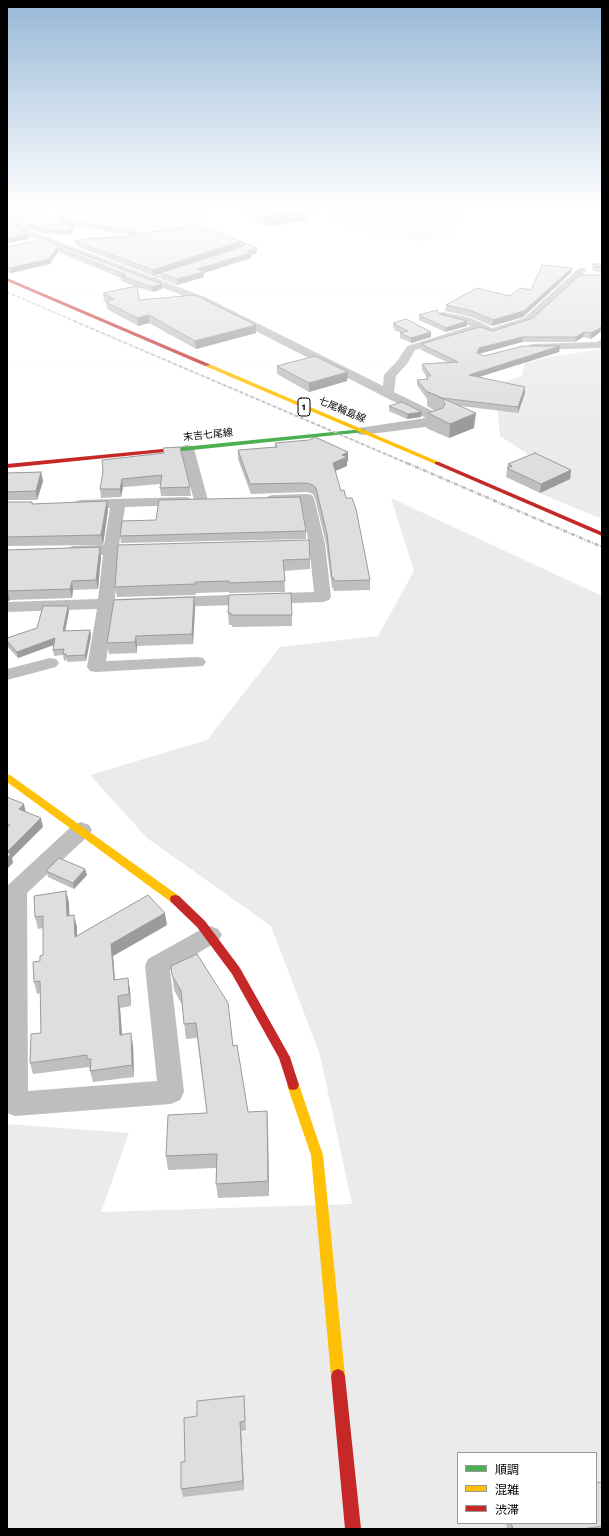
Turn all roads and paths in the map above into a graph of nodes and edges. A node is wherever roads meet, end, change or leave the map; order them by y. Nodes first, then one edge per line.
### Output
1 (11, 281) edge
2 (154, 281) edge
3 (575, 281) edge
4 (443, 315) edge
5 (480, 327) junction
6 (432, 331) edge
7 (492, 332) junction
8 (445, 338) junction
9 (504, 338) edge
10 (602, 342) edge
11 (522, 347) edge
12 (388, 394) junction
13 (363, 431) junction
14 (186, 449) junction
15 (7, 466) edge
16 (262, 499) edge
17 (201, 500) junction
18 (216, 500) edge
19 (118, 503) junction
20 (70, 504) edge
21 (602, 534) edge
22 (158, 548) edge
23 (111, 550) junction
24 (59, 551) edge
25 (106, 604) junction
26 (7, 607) edge
27 (197, 662) dead end
28 (50, 663) dead end
29 (7, 675) edge
30 (7, 777) edge
31 (81, 830) junction
32 (210, 935) junction
33 (353, 1529) edge

1 - 13 main road, 七尾輪島線 / 1
2 - 12 street
3 - 7 street
4 - 5 street
5 - 7 street
5 - 8 street
6 - 8 street
7 - 9 street
8 - 12 street
10 - 11 street
12 - 13 street
13 - 14 main road, 末吉七尾線
13 - 21 main road, 七尾輪島線 / 1
14 - 15 main road, 末吉七尾線
14 - 17 street
16 - 25 street
17 - 18 street
17 - 19 street
19 - 20 street
19 - 23 street
22 - 23 street
23 - 24 street
23 - 25 street
25 - 26 street
25 - 27 street
28 - 29 street
30 - 31 main road
31 - 32 main road
31 - 32 street
32 - 33 main road

